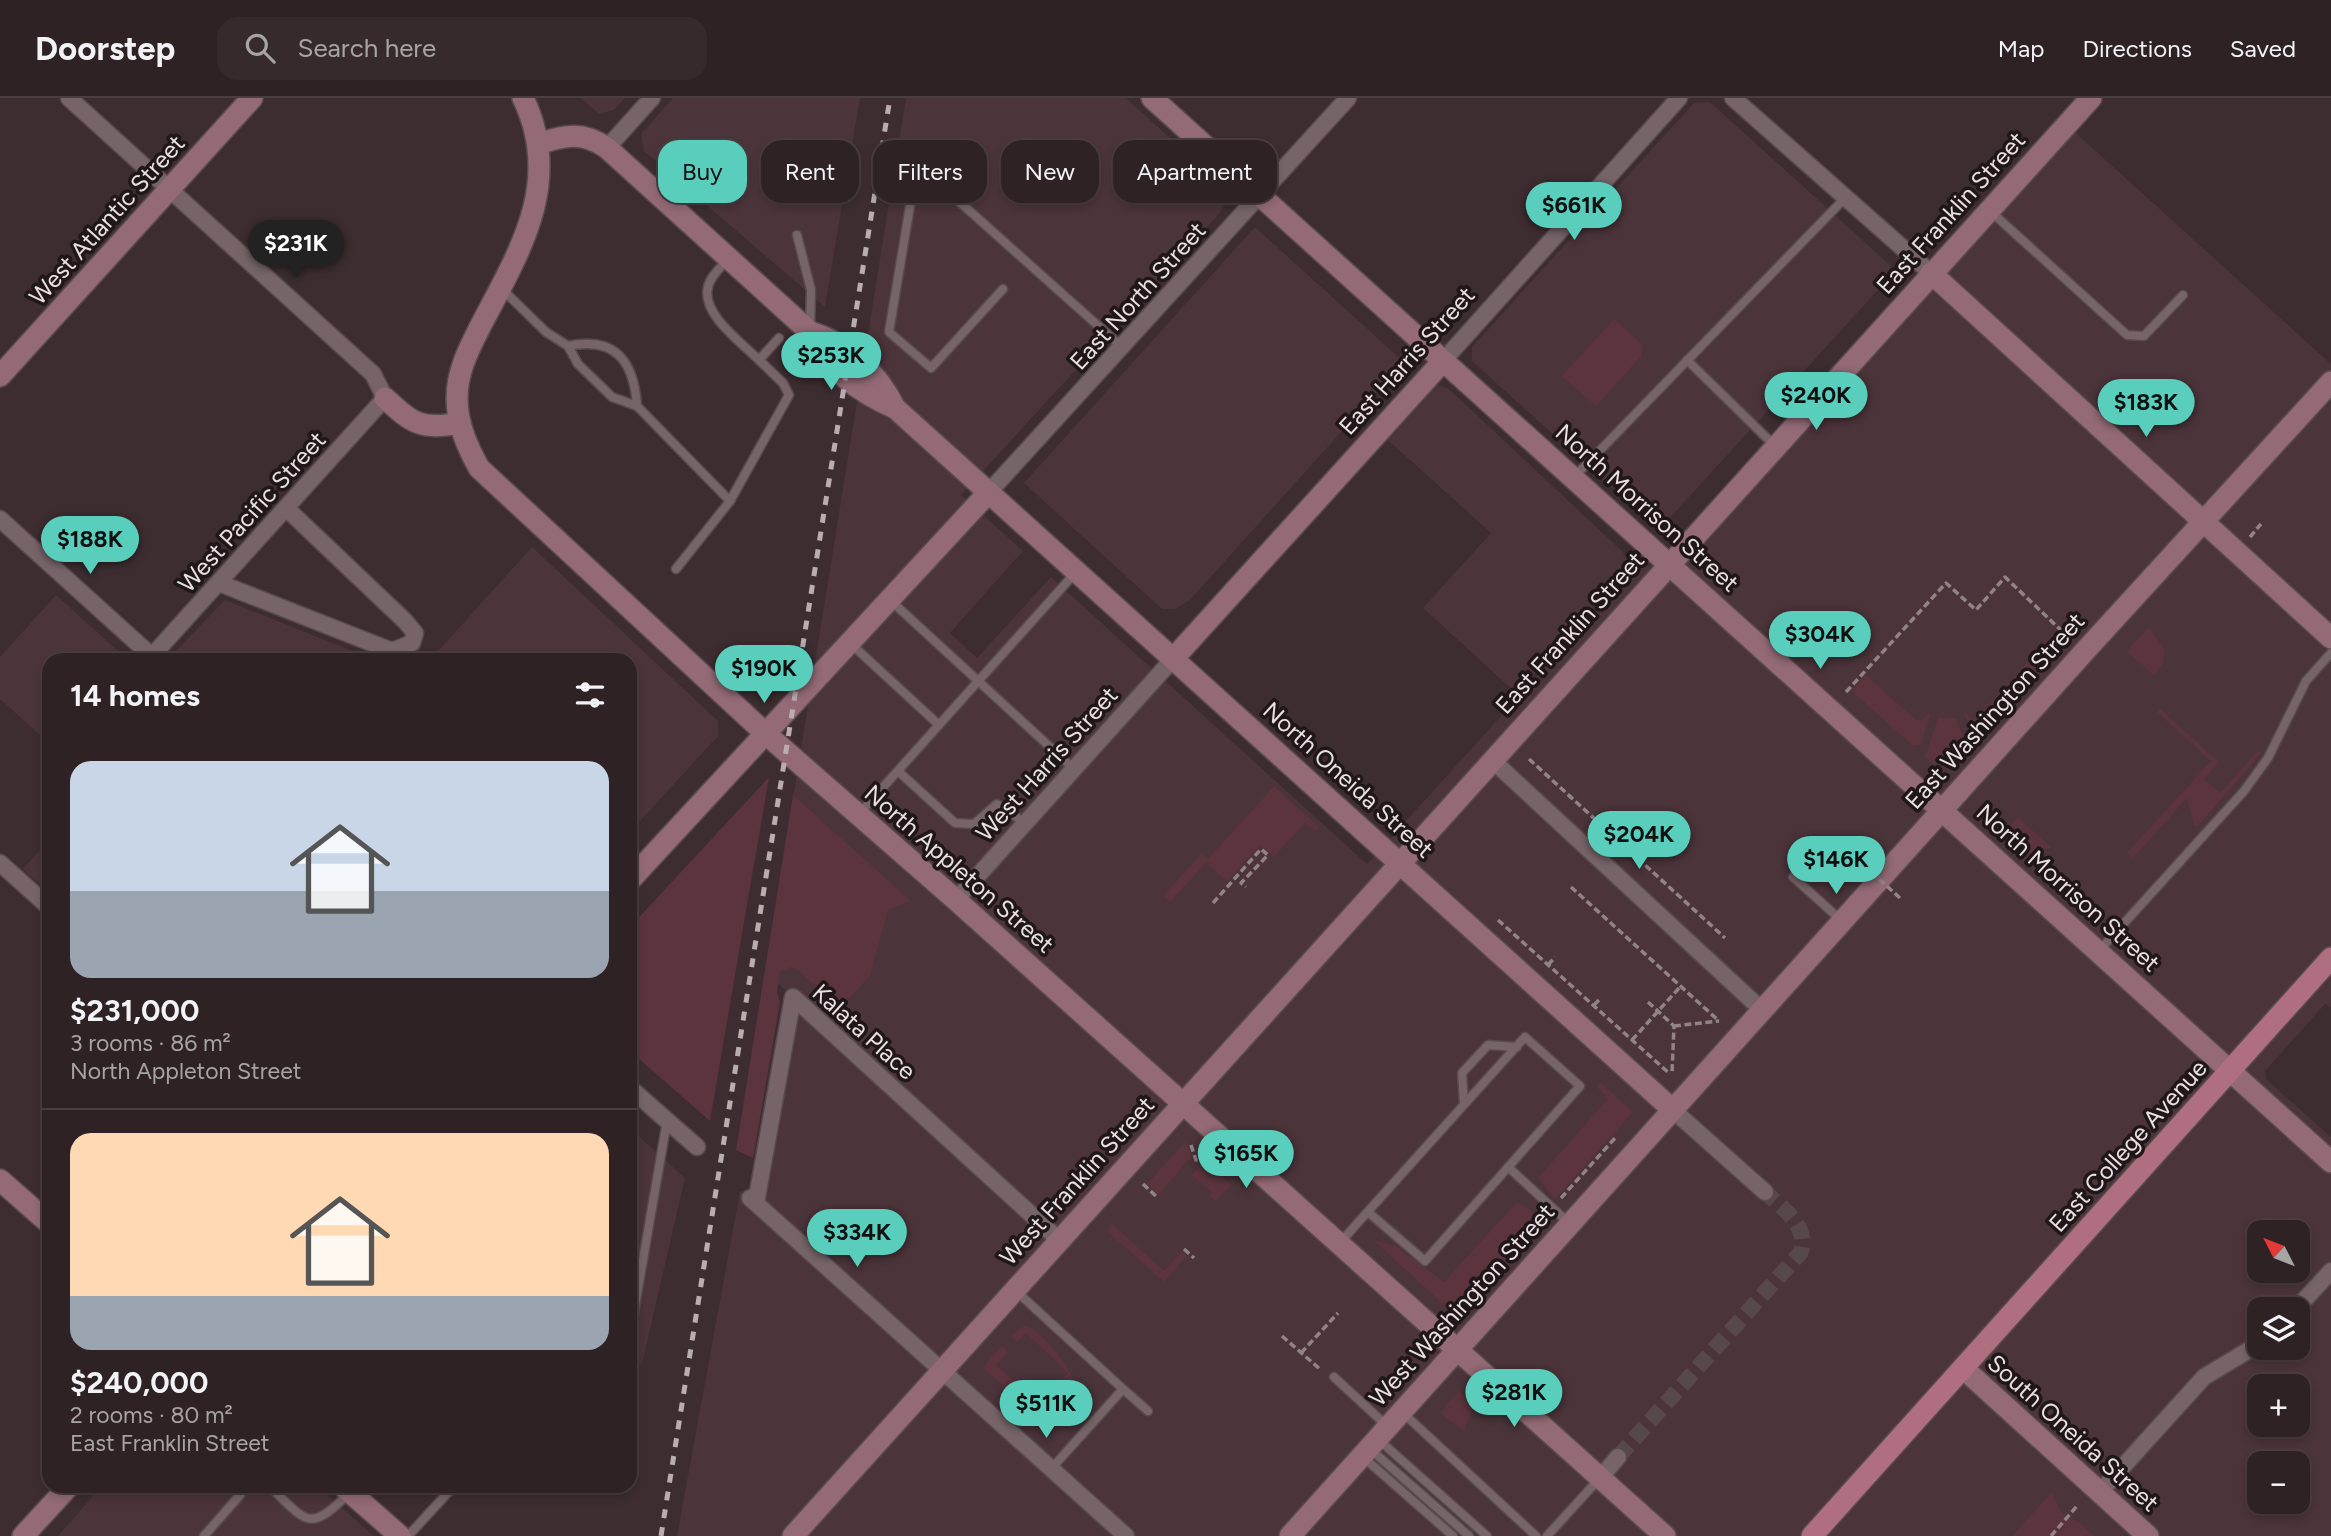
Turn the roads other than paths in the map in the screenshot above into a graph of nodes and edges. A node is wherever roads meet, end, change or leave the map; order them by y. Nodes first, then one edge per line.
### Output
1 (69, 98) edge
2 (252, 98) edge
3 (523, 98) edge
4 (652, 98) edge
5 (1152, 98) edge
6 (1348, 98) edge
7 (1679, 98) edge
8 (1733, 98) edge
9 (2091, 98) edge
10 (1198, 140) edge
11 (538, 144) junction
12 (607, 148) junction
13 (1277, 177) edge
14 (170, 189) junction
15 (1846, 197) junction
16 (1254, 203) edge
17 (1268, 203) edge
18 (1989, 210) junction
19 (797, 235) dead end
20 (729, 257) junction
21 (1931, 274) junction
22 (500, 288) junction
23 (1003, 289) dead end
24 (2183, 295) dead end
25 (810, 332) junction
26 (779, 338) dead end
27 (568, 346) junction
28 (1123, 348) junction
29 (760, 360) junction
30 (1687, 360) junction
31 (1443, 361) junction
32 (0, 376) edge
33 (2331, 382) edge
34 (385, 398) junction
35 (637, 406) junction
36 (460, 424) junction
37 (1775, 446) junction
38 (1573, 477) junction
39 (989, 492) junction
40 (730, 501) junction
41 (286, 508) junction
42 (0, 519) edge
43 (2204, 521) junction
44 (1669, 563) junction
45 (676, 569) dead end
46 (1077, 571) junction
47 (219, 583) junction
48 (890, 600) junction
49 (2331, 638) edge
50 (850, 643) junction
51 (148, 653) edge
52 (158, 653) edge
53 (2331, 653) edge
54 (1173, 659) junction
55 (978, 681) junction
56 (939, 725) junction
57 (766, 734) junction
58 (1491, 760) junction
59 (1074, 769) junction
60 (898, 771) junction
61 (1942, 810) junction
62 (858, 815) junction
63 (1025, 823) junction
64 (1399, 861) junction
65 (0, 863) edge
66 (637, 872) edge
67 (1793, 877) dead end
68 (956, 900) junction
69 (42, 901) edge
70 (1842, 921) junction
71 (2098, 952) junction
72 (2331, 958) edge
73 (1762, 1010) junction
74 (1517, 1047) junction
75 (2231, 1071) junction
76 (637, 1094) edge
77 (1183, 1103) junction
78 (1464, 1104) junction
79 (1673, 1110) junction
80 (667, 1120) junction
81 (697, 1147) dead end
82 (2331, 1163) edge
83 (1508, 1167) junction
84 (0, 1180) edge
85 (1765, 1192) tunnel mouth
86 (1368, 1212) junction
87 (42, 1217) edge
88 (1570, 1224) junction
89 (1058, 1239) junction
90 (1339, 1245) junction
91 (2331, 1271) edge
92 (1014, 1289) junction
93 (637, 1294) edge
94 (2307, 1297) edge
95 (1456, 1350) junction
96 (2247, 1351) edge
97 (1963, 1368) junction
98 (941, 1371) junction
99 (1334, 1377) road end
100 (1123, 1389) junction
101 (1149, 1411) dead end
102 (1379, 1436) junction
103 (1618, 1457) tunnel mouth
104 (1051, 1469) junction
105 (1600, 1478) junction
106 (2100, 1492) junction
107 (63, 1493) edge
108 (238, 1493) edge
109 (277, 1493) edge
110 (343, 1493) edge
111 (351, 1493) edge
112 (448, 1493) edge
113 (23, 1536) edge
114 (204, 1536) edge
115 (400, 1536) edge
116 (408, 1536) edge
117 (793, 1536) edge
118 (1126, 1536) edge
119 (1290, 1536) edge
120 (1453, 1536) edge
121 (1469, 1536) edge
122 (1487, 1536) edge
123 (1536, 1536) edge
124 (1547, 1536) edge
125 (1665, 1536) edge
126 (1812, 1536) edge
127 (2148, 1536) edge

1 - 14 street
2 - 14 street, West Atlantic Street
3 - 11 street
4 - 12 street
5 - 10 street, North Morrison Street
6 - 13 street, East North Street
7 - 31 street, East Harris Street
8 - 15 street
9 - 18 street, East Franklin Street
11 - 12 street, North Oneida Street
11 - 22 street, North Appleton Street
12 - 20 street, North Oneida Street
14 - 32 street, West Atlantic Street
14 - 34 street
15 - 21 street
15 - 30 lane
16 - 28 street, East North Street
17 - 31 street, North Morrison Street
18 - 21 street, East Franklin Street
18 - 24 lane
19 - 25 lane
20 - 25 street, North Oneida Street
20 - 29 lane
21 - 37 street, East Franklin Street
21 - 43 street
22 - 27 lane
22 - 36 street, North Appleton Street
23 - 28 lane
25 - 39 street, North Oneida Street
26 - 29 lane
27 - 35 lane
27 - 35 lane
28 - 39 street, East North Street
29 - 40 lane
30 - 37 lane
30 - 38 lane
31 - 38 street, North Morrison Street
31 - 54 street, East Harris Street
33 - 43 street, East Washington Street
34 - 36 street
34 - 41 street, West Pacific Street
35 - 40 lane
36 - 57 street, North Appleton Street
37 - 44 street, East Franklin Street
38 - 44 street, North Morrison Street
39 - 46 street, North Oneida Street
39 - 48 street
40 - 45 lane
41 - 47 street, West Pacific Street
41 - 47 street
42 - 51 street
43 - 49 street
43 - 61 street, East Washington Street
44 - 58 street, East Franklin Street
44 - 61 street, North Morrison Street
46 - 54 street, North Oneida Street
46 - 55 lane
47 - 52 street, West Pacific Street
48 - 50 street
48 - 55 lane
50 - 56 lane
50 - 57 street
53 - 71 lane
54 - 59 street, West Harris Street
54 - 64 street, North Oneida Street
55 - 56 lane
55 - 59 lane
56 - 60 lane
57 - 62 street, North Appleton Street
57 - 66 street
58 - 64 street, East Franklin Street
58 - 73 street
59 - 63 street, West Harris Street
60 - 62 lane
60 - 63 lane
61 - 70 street, East Washington Street
61 - 71 street, North Morrison Street
62 - 68 street, North Appleton Street
63 - 68 street, West Harris Street
64 - 77 street, West Franklin Street
64 - 79 street, North Oneida Street
65 - 69 street
67 - 70 lane
68 - 77 street, North Appleton Street
70 - 73 street, East Washington Street
71 - 75 street, North Morrison Street
72 - 75 main road, East College Avenue
73 - 79 street, East Washington Street
74 - 78 lane
74 - 78 lane
74 - 83 lane
75 - 82 street, North Morrison Street
75 - 97 main road, East College Avenue
76 - 80 street
77 - 89 street, West Franklin Street
77 - 90 street, North Appleton Street
78 - 86 lane
79 - 85 street, North Oneida Street
79 - 88 street, West Washington Street
80 - 81 street
80 - 93 lane
83 - 86 lane
83 - 88 lane
84 - 87 street
86 - 90 lane
88 - 95 street, West Washington Street
89 - 92 street, West Franklin Street
89 - 98 street, Kalata Place
90 - 95 street, North Appleton Street
91 - 94 street
92 - 98 street, West Franklin Street
92 - 100 lane
95 - 102 street, West Washington Street
95 - 105 street, North Appleton Street
96 - 106 street
97 - 106 street, South Oneida Street
97 - 126 main road, East College Avenue
98 - 104 street
98 - 117 street, West Franklin Street
99 - 102 lane
100 - 101 lane
100 - 104 lane
102 - 119 street, West Washington Street
102 - 120 lane
102 - 121 lane
102 - 122 lane
102 - 123 lane
103 - 105 street
104 - 118 street
105 - 124 lane
105 - 125 street, North Appleton Street
106 - 127 street, South Oneida Street
107 - 113 street
108 - 114 lane
109 - 110 lane
111 - 115 street
112 - 116 lane

